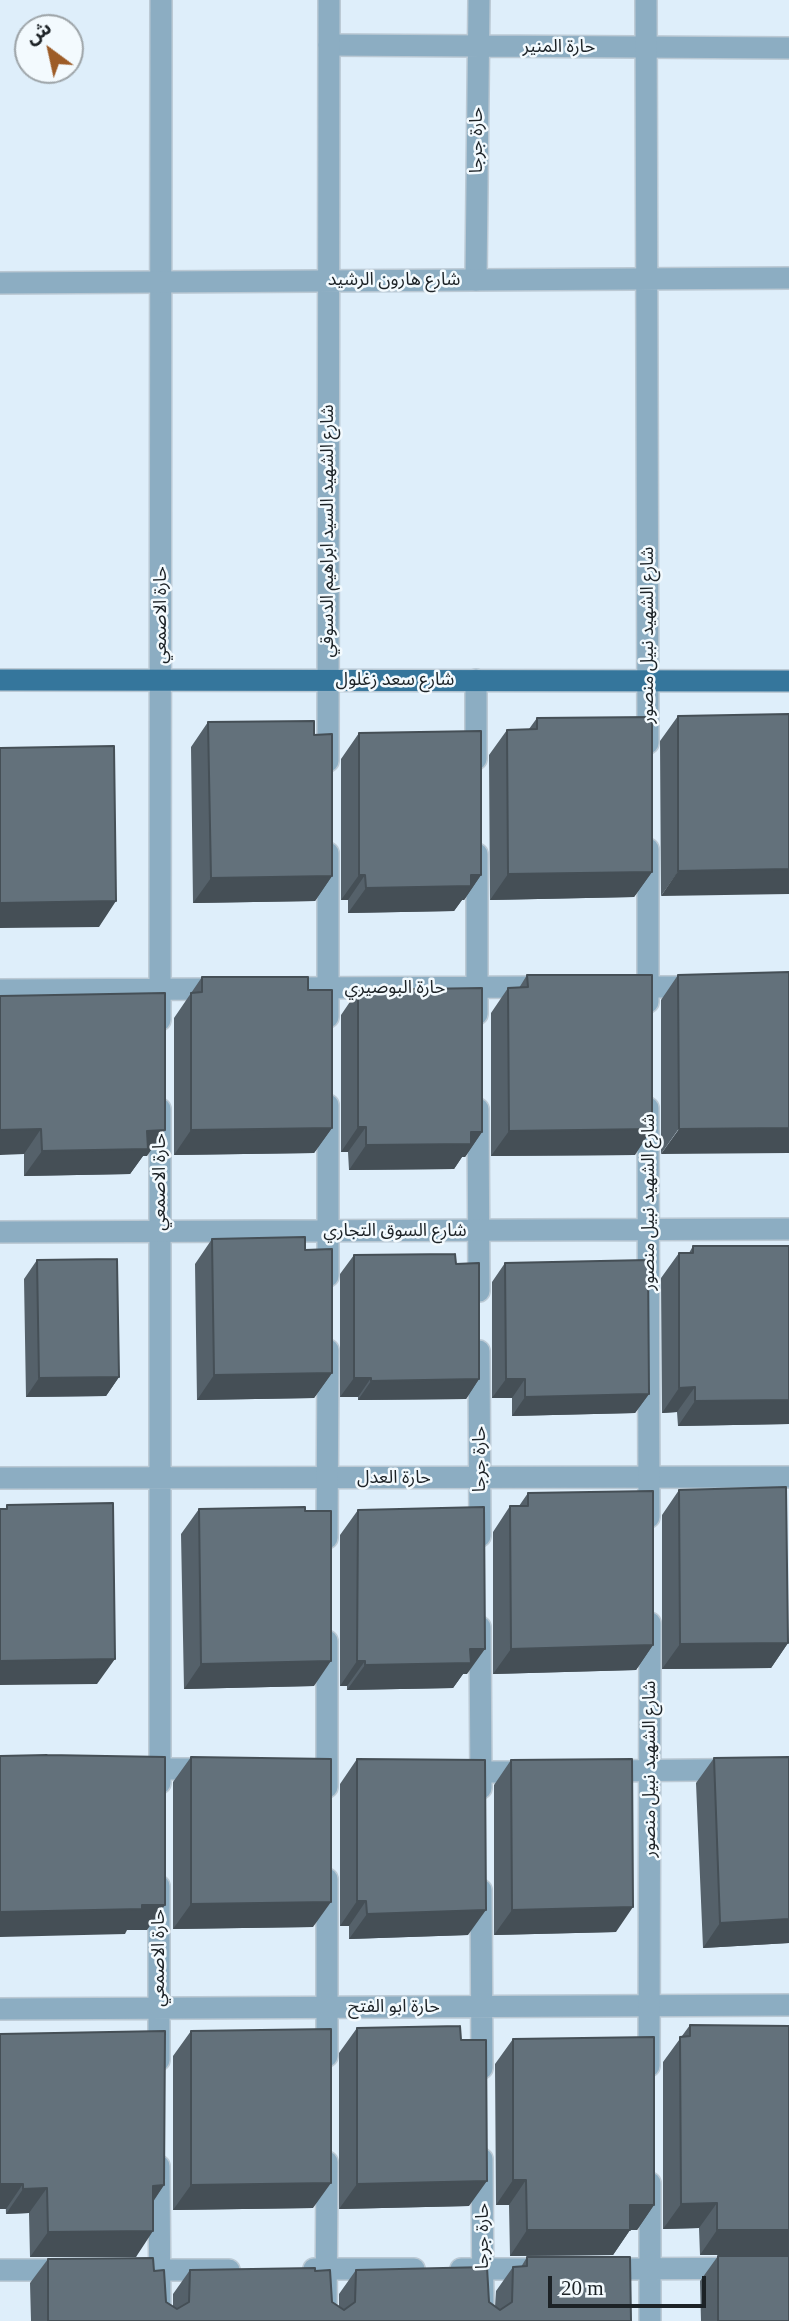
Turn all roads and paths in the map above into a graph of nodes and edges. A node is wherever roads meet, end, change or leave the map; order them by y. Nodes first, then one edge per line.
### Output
1 (161, 0) edge
2 (329, 0) edge
3 (479, 0) edge
4 (646, 0) edge
5 (329, 45) junction
6 (478, 46) junction
7 (646, 47) junction
8 (789, 48) edge
9 (647, 278) junction
10 (789, 278) edge
11 (476, 280) junction
12 (328, 281) junction
13 (161, 282) junction
14 (0, 283) edge
15 (0, 680) edge
16 (161, 680) junction
17 (328, 680) junction
18 (476, 680) junction
19 (648, 681) junction
20 (789, 681) edge
21 (648, 764) edge
22 (328, 778) edge
23 (477, 778) edge
24 (328, 834) edge
25 (477, 834) edge
26 (648, 834) edge
27 (725, 986) edge
28 (477, 987) junction
29 (569, 987) edge
30 (609, 987) edge
31 (648, 987) junction
32 (327, 988) junction
33 (160, 989) junction
34 (0, 990) edge
35 (648, 1027) edge
36 (477, 1041) edge
37 (328, 1042) edge
38 (160, 1043) edge
39 (649, 1081) edge
40 (478, 1082) edge
41 (160, 1083) edge
42 (328, 1083) edge
43 (789, 1228) edge
44 (478, 1230) junction
45 (649, 1230) junction
46 (328, 1231) junction
47 (0, 1232) edge
48 (160, 1232) junction
49 (328, 1299) edge
50 (328, 1327) edge
51 (480, 1477) junction
52 (649, 1477) junction
53 (789, 1477) edge
54 (0, 1478) edge
55 (160, 1478) junction
56 (327, 1478) junction
57 (649, 1533) edge
58 (480, 1558) edge
59 (327, 1562) edge
60 (649, 1603) edge
61 (480, 1611) edge
62 (327, 1617) edge
63 (120, 1768) edge
64 (160, 1769) junction
65 (789, 1769) edge
66 (229, 1770) edge
67 (299, 1770) edge
68 (334, 1771) junction
69 (585, 1771) edge
70 (650, 1771) junction
71 (439, 1772) edge
72 (546, 1772) edge
73 (481, 1773) junction
74 (160, 1809) edge
75 (327, 1813) edge
76 (481, 1814) edge
77 (327, 1854) edge
78 (159, 1862) edge
79 (481, 1869) edge
80 (649, 2005) junction
81 (789, 2005) edge
82 (482, 2006) junction
83 (327, 2007) junction
84 (159, 2008) junction
85 (0, 2009) edge
86 (327, 2076) edge
87 (159, 2077) edge
88 (650, 2088) edge
89 (482, 2089) edge
90 (327, 2145) edge
91 (482, 2145) edge
92 (159, 2146) edge
93 (650, 2158) edge
94 (650, 2268) junction
95 (789, 2268) edge
96 (299, 2269) edge
97 (326, 2269) junction
98 (483, 2269) junction
99 (0, 2270) edge
100 (160, 2270) junction
101 (257, 2270) edge
102 (160, 2321) edge
103 (327, 2321) edge
104 (483, 2321) edge
105 (650, 2321) edge

1 - 13 street, حارة الاصمعي
2 - 5 street, شارع الشهيد السيد ابراهيم الدسوقي
3 - 6 street, حارة جرجا
4 - 7 street, شارع الشهيد نبيل منصور
5 - 6 street, حارة المنير
5 - 12 street, شارع الشهيد السيد ابراهيم الدسوقي
6 - 7 street, حارة المنير
6 - 11 street, حارة جرجا
7 - 8 street, حارة المنير
7 - 9 street, شارع الشهيد نبيل منصور
9 - 10 street, شارع هارون الرشيد
9 - 11 street, شارع هارون الرشيد
9 - 19 street, شارع الشهيد نبيل منصور
11 - 12 street, شارع هارون الرشيد
12 - 13 street, شارع هارون الرشيد
12 - 17 street, شارع الشهيد السيد ابراهيم الدسوقي
13 - 14 street, شارع هارون الرشيد
13 - 16 street, حارة الاصمعي
15 - 16 main road, شارع سعد زغلول
16 - 17 main road, شارع سعد زغلول
16 - 33 street, حارة الاصمعي
17 - 18 main road, شارع سعد زغلول
17 - 22 street, شارع الشهيد السيد ابراهيم الدسوقي
18 - 19 main road, شارع سعد زغلول
18 - 23 street
19 - 20 main road, شارع سعد زغلول
19 - 21 street, شارع الشهيد نبيل منصور
24 - 32 street
25 - 28 street
26 - 31 street
27 - 31 street
28 - 29 street, حارة البوصيري
28 - 32 street, حارة البوصيري
28 - 36 street
30 - 31 street
31 - 35 street
32 - 33 street, حارة البوصيري
32 - 37 street
33 - 34 street, حارة البوصيري
33 - 38 street, حارة الاصمعي
39 - 45 street, شارع الشهيد نبيل منصور
40 - 44 street, حارة جرجا
41 - 48 street, حارة الاصمعي
42 - 46 street
43 - 45 street, شارع السوق التجاري
44 - 45 street, شارع السوق التجاري
44 - 46 street, شارع السوق التجاري
44 - 51 street, حارة جرجا
45 - 52 street, شارع الشهيد نبيل منصور
46 - 48 street, شارع السوق التجاري
46 - 49 street
47 - 48 street, شارع السوق التجاري
48 - 55 street, حارة الاصمعي
50 - 56 street
51 - 52 street, حارة العدل
51 - 56 street, حارة العدل
51 - 58 street, حارة جرجا
52 - 53 street, حارة العدل
52 - 57 street, شارع الشهيد نبيل منصور
54 - 55 street, حارة العدل
55 - 56 street, حارة العدل
55 - 64 street, حارة الاصمعي
56 - 59 street
60 - 70 street, شارع الشهيد نبيل منصور
61 - 73 street
62 - 68 street
63 - 64 street
64 - 66 street
64 - 74 street, حارة الاصمعي
65 - 70 street
67 - 68 street
68 - 75 street
69 - 70 street
70 - 80 street, شارع الشهيد نبيل منصور
71 - 73 street
72 - 73 street
73 - 76 street
77 - 83 street
78 - 84 street, حارة الاصمعي
79 - 82 street
80 - 81 street, حارة ابو الفتح
80 - 82 street, حارة ابو الفتح
80 - 88 street, شارع الشهيد نبيل منصور
82 - 83 street, حارة ابو الفتح
82 - 89 street
83 - 84 street, حارة ابو الفتح
83 - 86 street
84 - 85 street, حارة ابو الفتح
84 - 87 street, حارة الاصمعي
90 - 97 street
91 - 98 street, حارة جرجا
92 - 100 street
93 - 94 street
94 - 95 street
94 - 98 street
94 - 105 street
96 - 97 street
97 - 98 street
97 - 103 street
98 - 104 street, حارة جرجا
99 - 100 street
100 - 101 street
100 - 102 street

